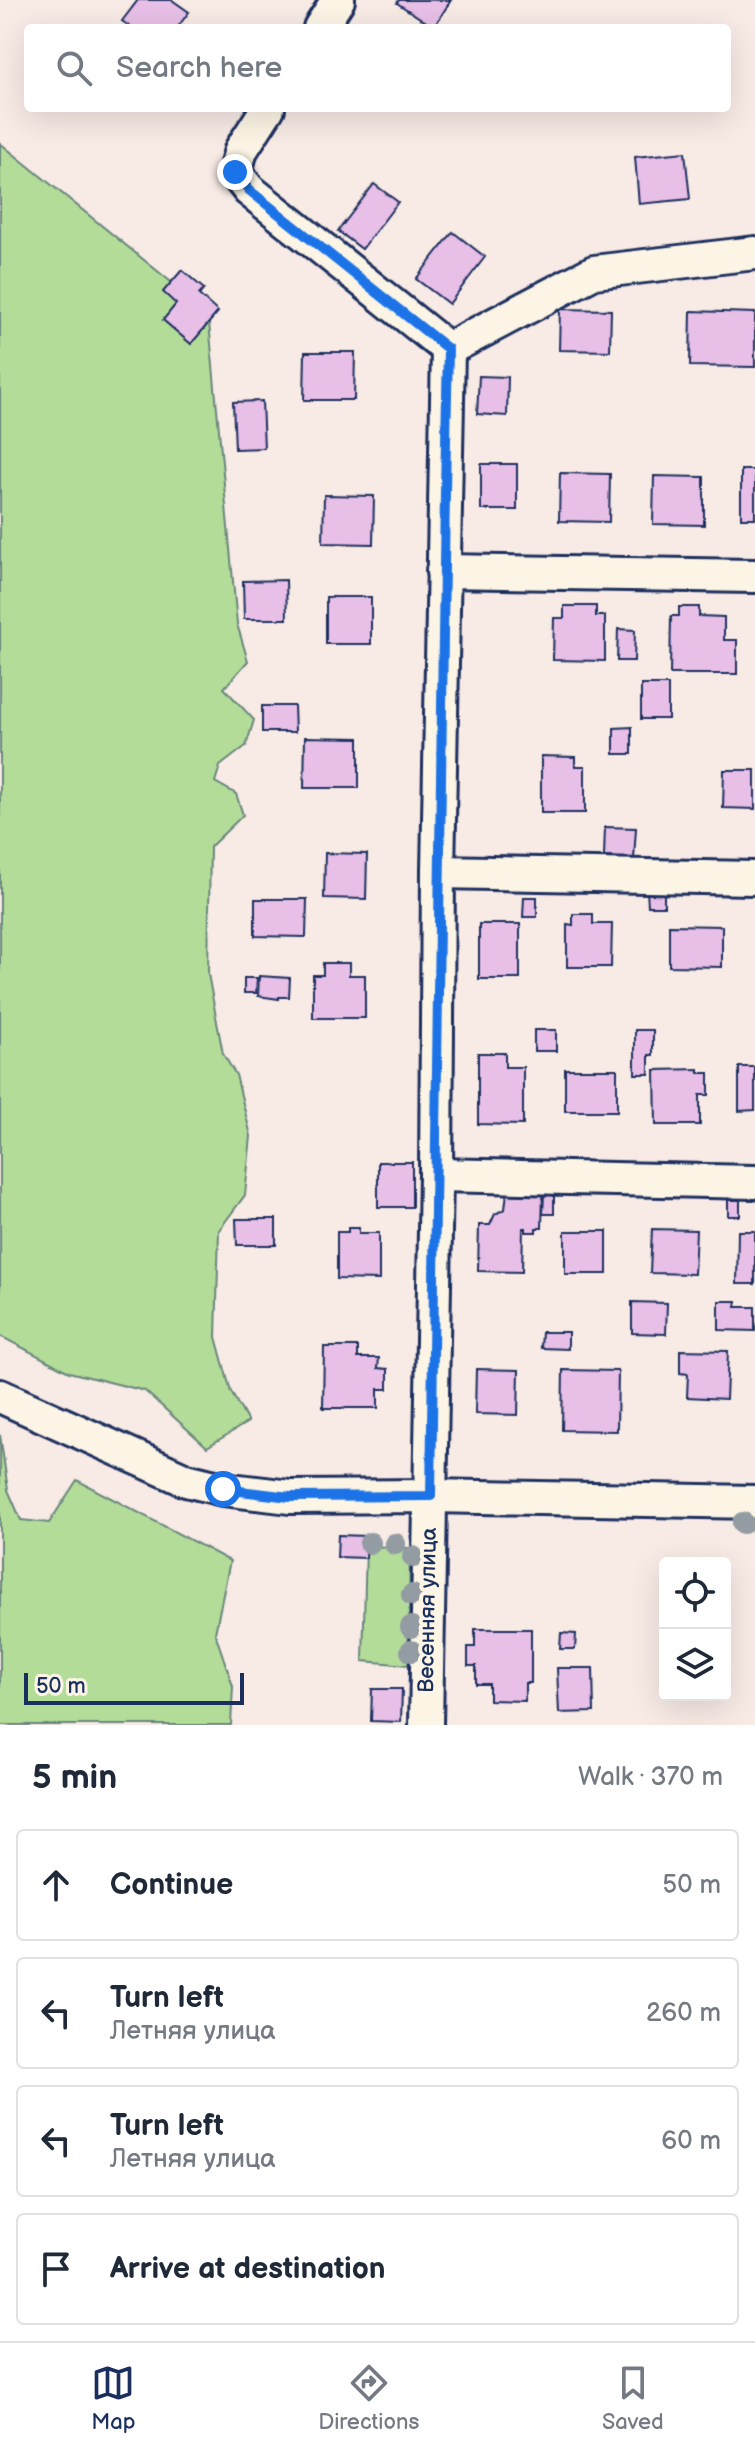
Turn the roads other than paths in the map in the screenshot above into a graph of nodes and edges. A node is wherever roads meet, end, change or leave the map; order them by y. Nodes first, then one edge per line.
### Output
1 (338, 0) edge
2 (323, 24) edge
3 (265, 112) edge
4 (755, 253) edge
5 (448, 349) junction
6 (443, 571) junction
7 (755, 576) edge
8 (438, 872) junction
9 (755, 878) edge
10 (436, 1175) junction
11 (755, 1182) edge
12 (0, 1396) edge
13 (431, 1496) junction
14 (755, 1502) edge
15 (426, 1725) edge

1 - 2 street
3 - 5 street
4 - 5 street
5 - 6 street, Весенняя улица
6 - 7 street
6 - 8 street, Весенняя улица
8 - 9 street
8 - 10 street, Весенняя улица
10 - 11 street
10 - 13 street, Весенняя улица
12 - 13 street
13 - 14 street
13 - 15 street, Весенняя улица

